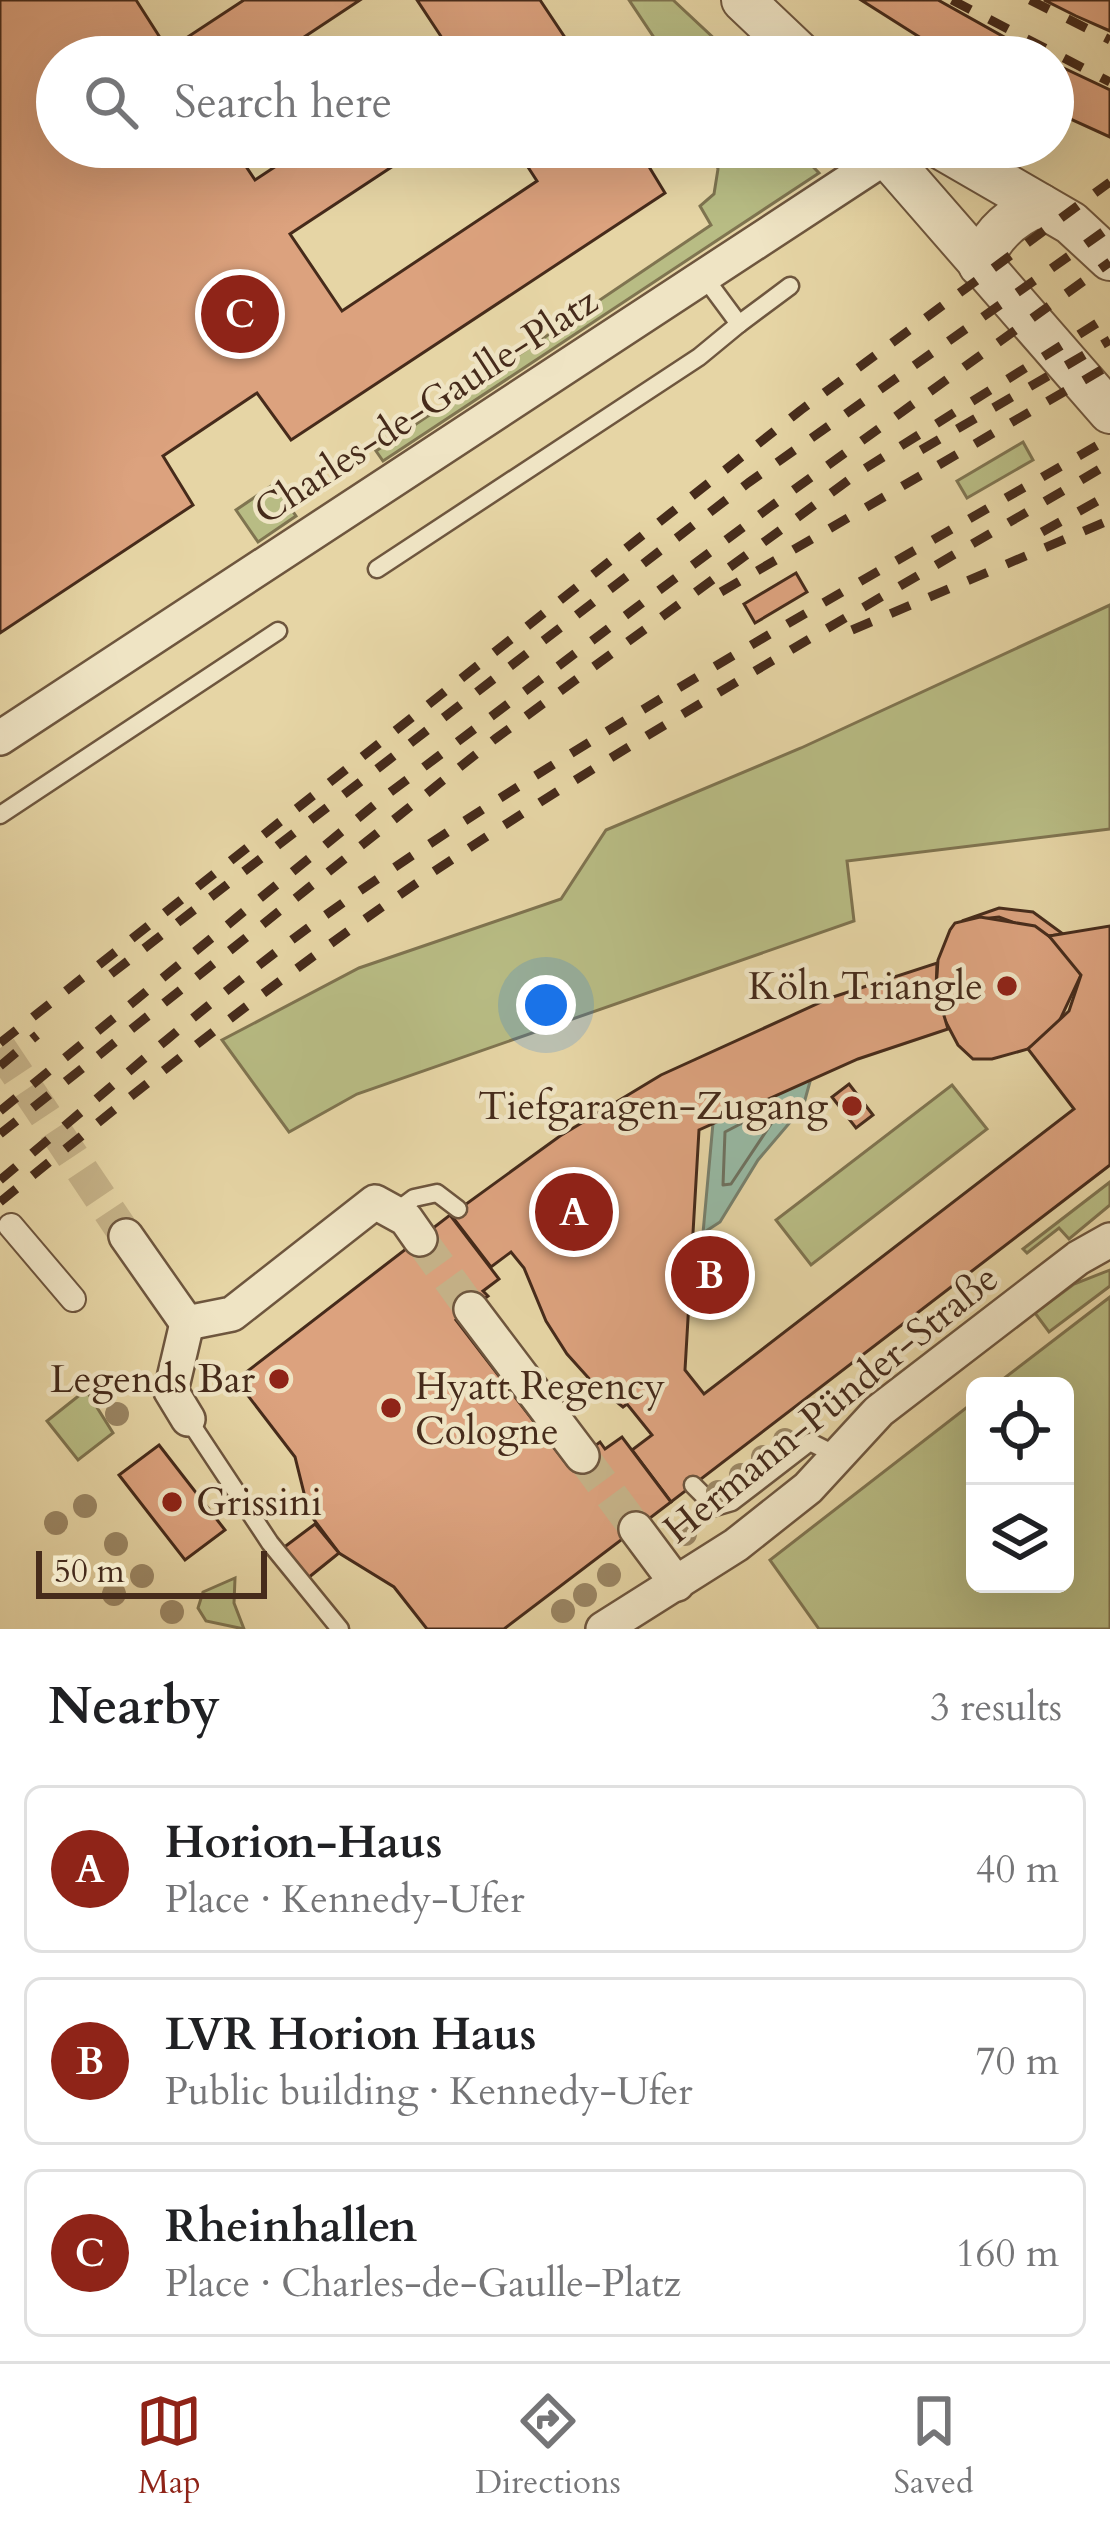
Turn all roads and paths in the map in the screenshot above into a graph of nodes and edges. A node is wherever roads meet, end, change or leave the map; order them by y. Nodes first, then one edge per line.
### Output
1 (743, 0) edge
2 (781, 36) edge
3 (861, 168) edge
4 (902, 168) edge
5 (976, 168) edge
6 (1040, 205) junction
7 (1110, 259) edge
8 (980, 265) junction
9 (702, 274) junction
10 (790, 286) dead end
11 (739, 324) junction
12 (1110, 412) edge
13 (377, 569) dead end
14 (278, 632) dead end
15 (0, 738) edge
16 (0, 815) edge
17 (458, 1209) dead end
18 (394, 1213) junction
19 (11, 1226) dead end
20 (126, 1236) tunnel mouth
21 (420, 1239) tunnel mouth
22 (1110, 1240) edge
23 (73, 1299) dead end
24 (471, 1309) tunnel mouth
25 (187, 1323) junction
26 (188, 1419) joint
27 (582, 1456) tunnel mouth
28 (838, 1456) junction
29 (693, 1485) dead end
30 (636, 1529) tunnel mouth
31 (677, 1584) junction
32 (340, 1629) edge
33 (603, 1629) edge

1 - 2 street
3 - 9 street, Charles-de-Gaulle-Platz
4 - 8 street
5 - 6 street
6 - 7 street
6 - 8 street
8 - 12 street
9 - 11 lane
9 - 15 street, Charles-de-Gaulle-Platz
10 - 11 lane
11 - 13 lane
14 - 16 lane
17 - 18 lane
18 - 21 street
18 - 25 street
19 - 23 street
20 - 25 street
22 - 28 street, Hermann-Pünder-Straße
24 - 27 street
25 - 26 street
26 - 32 lane
28 - 29 lane
28 - 31 street, Hermann-Pünder-Straße
30 - 31 street
31 - 33 street, Hermann-Pünder-Straße

